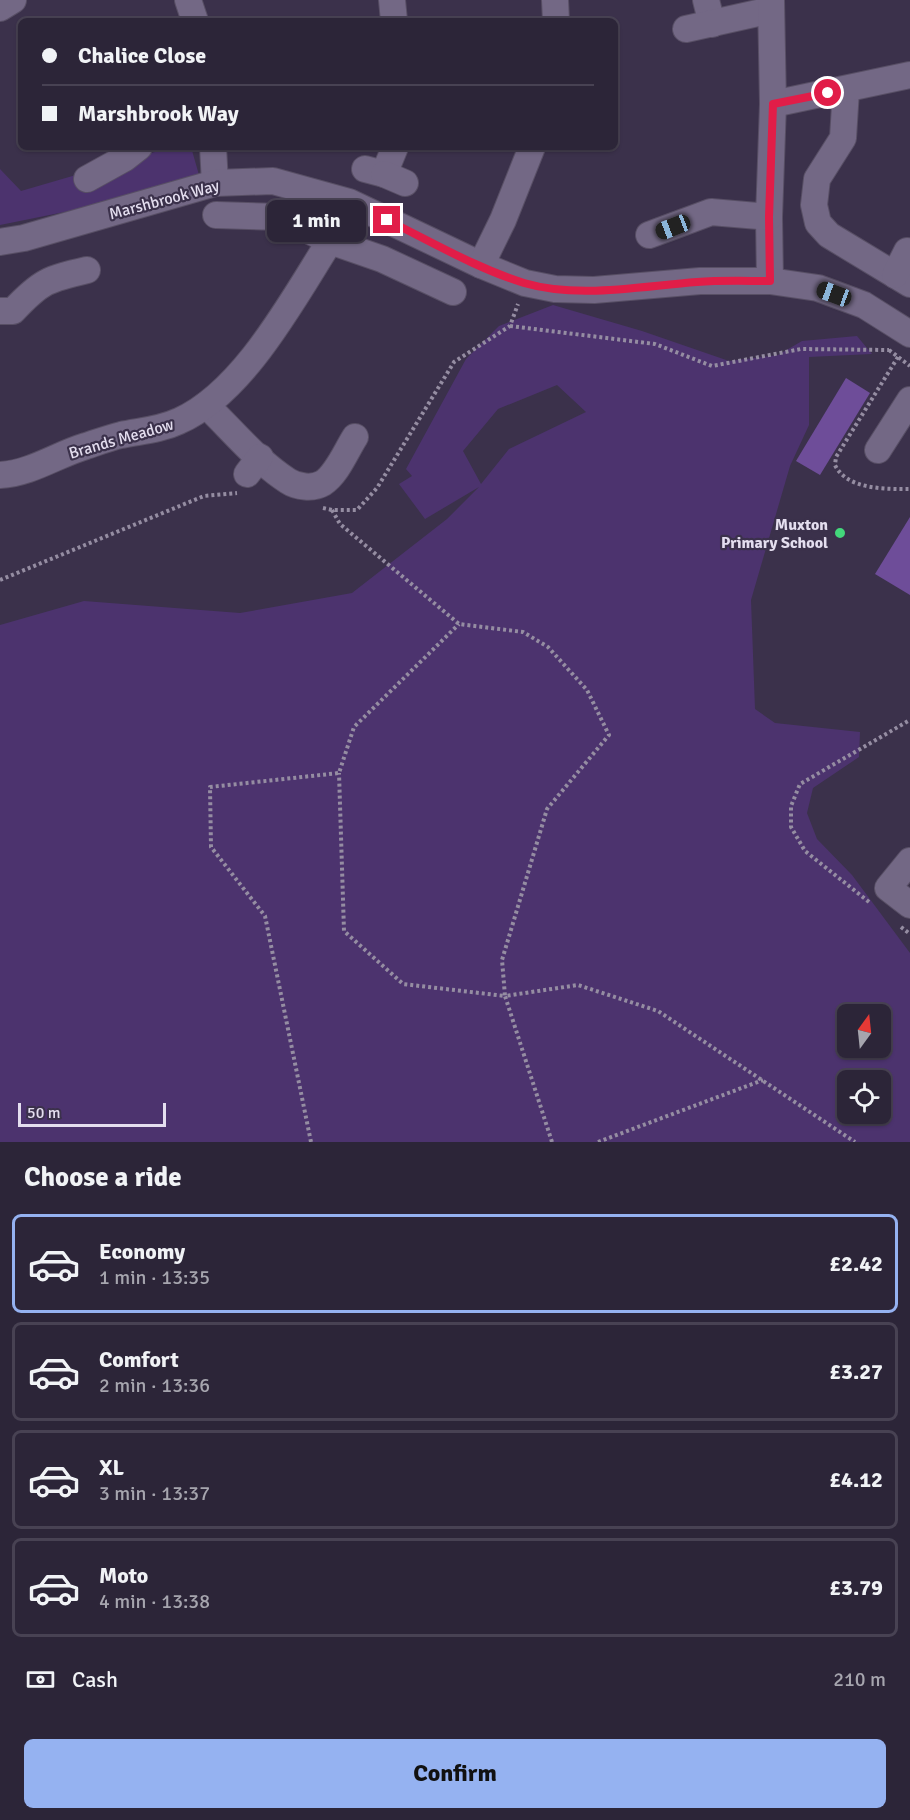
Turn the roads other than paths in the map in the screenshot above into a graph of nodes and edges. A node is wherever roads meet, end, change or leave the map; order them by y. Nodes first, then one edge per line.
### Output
1 (13, 0) edge
2 (188, 0) edge
3 (392, 0) edge
4 (555, 0) edge
5 (771, 5) edge
6 (0, 8) edge
7 (709, 12) edge
8 (194, 18) edge
9 (394, 18) edge
10 (556, 18) edge
11 (686, 29) dead end
12 (910, 75) edge
13 (846, 90) junction
14 (773, 104) junction
15 (135, 150) edge
16 (213, 150) edge
17 (394, 150) edge
18 (531, 150) edge
19 (385, 175) dead end
20 (87, 179) dead end
21 (215, 183) junction
22 (216, 215) dead end
23 (769, 217) junction
24 (649, 235) dead end
25 (330, 241) junction
26 (0, 242) edge
27 (907, 251) dead end
28 (481, 266) junction
29 (87, 270) dead end
30 (902, 279) edge
31 (770, 281) junction
32 (453, 292) dead end
33 (0, 311) edge
34 (901, 339) edge
35 (910, 400) edge
36 (206, 405) junction
37 (355, 437) dead end
38 (878, 450) dead end
39 (0, 475) edge
40 (910, 861) edge
41 (901, 912) edge

1 - 6 street
2 - 8 street
3 - 9 street
4 - 10 street
5 - 7 street
5 - 14 street
7 - 11 street
12 - 13 street
13 - 14 street
13 - 30 street
14 - 23 street
15 - 20 street
16 - 21 street
17 - 19 street
18 - 28 street
21 - 26 street, Marshbrook Way
21 - 28 street, Marshbrook Way
22 - 25 street
23 - 24 street
23 - 31 street
25 - 32 street
25 - 36 street, Brands Meadow
27 - 30 street
28 - 31 street, Marshbrook Way
29 - 33 street
31 - 34 street, Marshbrook Way
35 - 38 street
36 - 37 street
36 - 39 street, Brands Meadow
40 - 41 street

